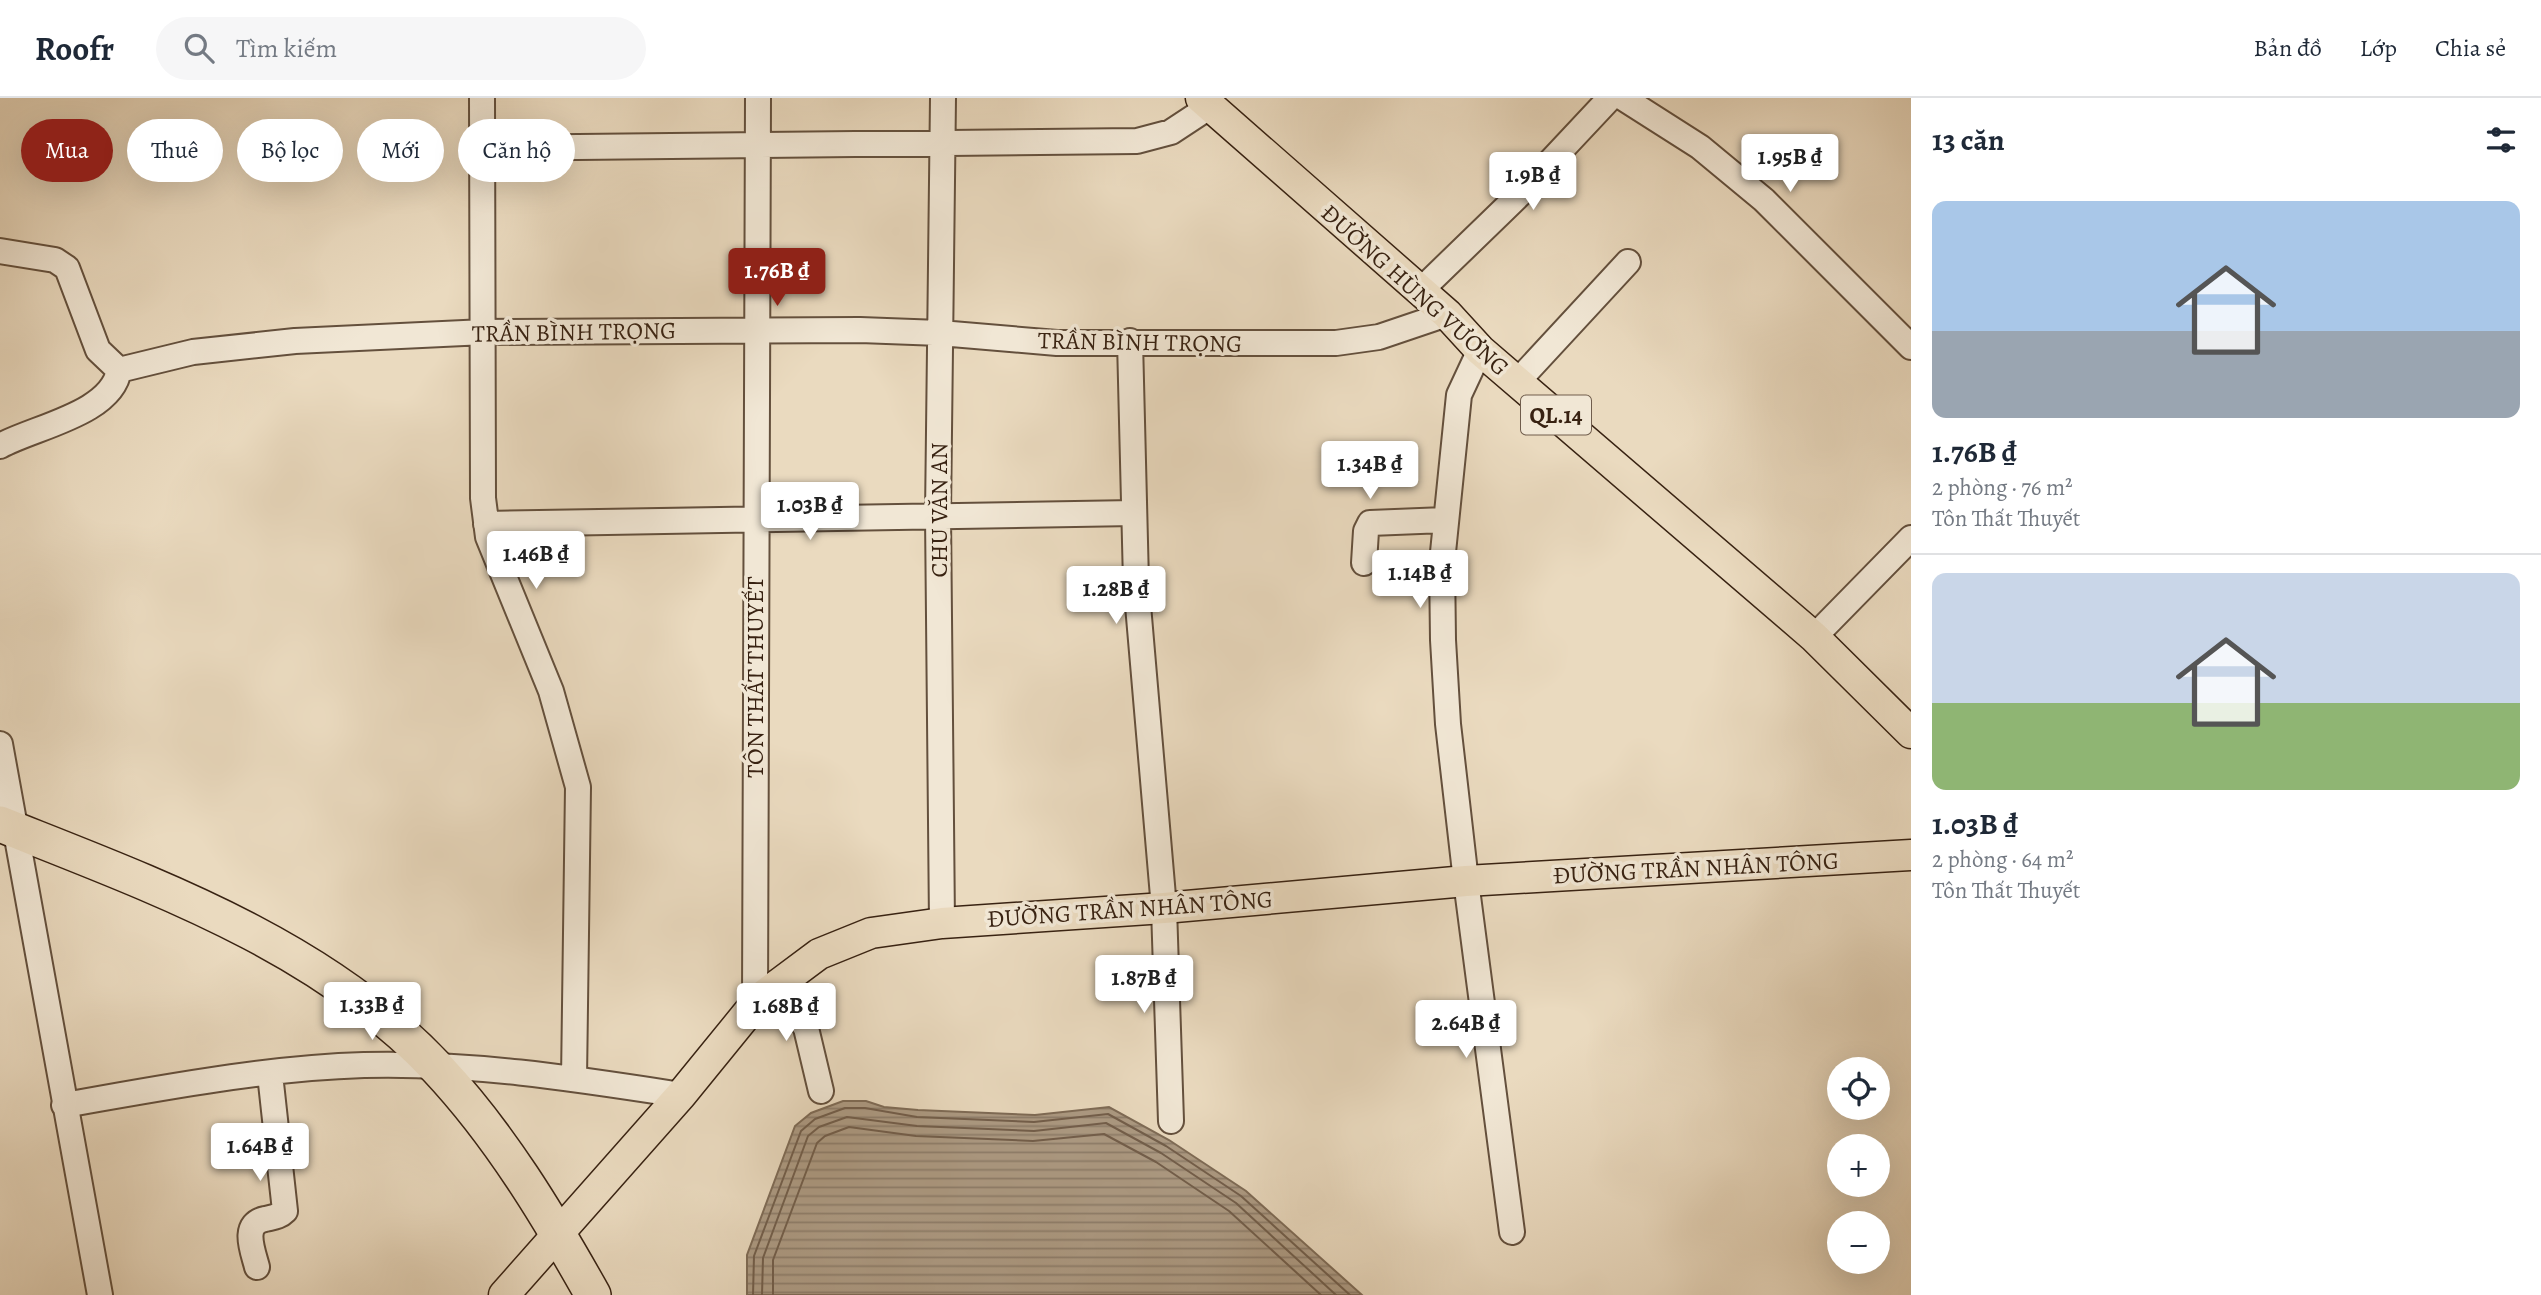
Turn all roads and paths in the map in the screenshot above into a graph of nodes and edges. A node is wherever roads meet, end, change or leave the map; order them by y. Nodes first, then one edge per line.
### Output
1 (482, 98) edge
2 (758, 98) edge
3 (943, 98) edge
4 (1610, 98) edge
5 (1623, 98) edge
6 (1205, 103) edge
7 (482, 119) edge
8 (942, 142) junction
9 (756, 145) junction
10 (575, 148) edge
11 (483, 182) edge
12 (0, 251) edge
13 (1628, 262) dead end
14 (1420, 291) junction
15 (1447, 314) junction
16 (757, 331) junction
17 (485, 332) junction
18 (940, 333) junction
19 (1130, 341) junction
20 (1911, 347) edge
21 (1480, 349) junction
22 (119, 370) junction
23 (1517, 382) junction
24 (0, 446) edge
25 (1134, 513) junction
26 (938, 515) junction
27 (1446, 520) junction
28 (755, 521) junction
29 (486, 524) junction
30 (1911, 538) edge
31 (1364, 562) dead end
32 (1814, 637) junction
33 (1911, 733) edge
34 (0, 744) edge
35 (7, 827) edge
36 (1910, 858) edge
37 (1466, 881) junction
38 (1164, 908) junction
39 (942, 923) junction
40 (776, 983) junction
41 (755, 1004) junction
42 (436, 1067) junction
43 (270, 1074) junction
44 (574, 1079) junction
45 (821, 1091) dead end
46 (681, 1095) junction
47 (64, 1105) junction
48 (1171, 1121) dead end
49 (1512, 1232) dead end
50 (558, 1234) junction
51 (257, 1267) dead end
52 (100, 1295) edge
53 (504, 1295) edge
54 (593, 1295) edge

1 - 7 street
2 - 9 street, TÔN THẤT THUYẾT
3 - 8 street, CHU VĂN AN
4 - 14 street
5 - 20 street
6 - 8 street
6 - 14 main road, ĐƯỜNG HÙNG VƯƠNG / QL.14
8 - 9 street
8 - 18 street, CHU VĂN AN
9 - 10 street
9 - 16 street, TÔN THẤT THUYẾT
11 - 17 street
12 - 22 street
13 - 23 street
14 - 15 main road, ĐƯỜNG HÙNG VƯƠNG / QL.14
15 - 19 street, TRẦN BÌNH TRỌNG
15 - 21 main road, ĐƯỜNG HÙNG VƯƠNG / QL.14
16 - 17 street, TRẦN BÌNH TRỌNG
16 - 18 street, TRẦN BÌNH TRỌNG
16 - 28 street, TÔN THẤT THUYẾT
17 - 22 street, TRẦN BÌNH TRỌNG
17 - 29 street
18 - 19 street, TRẦN BÌNH TRỌNG
18 - 26 street, CHU VĂN AN
19 - 25 street
21 - 23 main road, ĐƯỜNG HÙNG VƯƠNG / QL.14
21 - 27 street
22 - 24 street
23 - 32 main road, ĐƯỜNG HÙNG VƯƠNG / QL.14
25 - 26 street
25 - 38 street
26 - 28 street
26 - 39 street, CHU VĂN AN
27 - 31 street
27 - 37 street
28 - 29 street
28 - 41 street, TÔN THẤT THUYẾT
29 - 44 street
30 - 32 street
32 - 33 main road, ĐƯỜNG HÙNG VƯƠNG / QL.14
34 - 35 street
35 - 42 highway
35 - 47 street
36 - 37 main road, ĐƯỜNG TRẦN NHÂN TÔNG
37 - 38 main road, ĐƯỜNG TRẦN NHÂN TÔNG
37 - 49 street
38 - 39 main road, ĐƯỜNG TRẦN NHÂN TÔNG
38 - 48 street
39 - 40 main road, ĐƯỜNG TRẦN NHÂN TÔNG
40 - 41 main road, ĐƯỜNG TRẦN NHÂN TÔNG
40 - 45 street
41 - 46 main road, ĐƯỜNG TRẦN NHÂN TÔNG
42 - 43 street
42 - 44 street
42 - 50 highway
43 - 47 street
43 - 51 street
44 - 46 street
46 - 50 main road, ĐƯỜNG TRẦN NHÂN TÔNG
47 - 52 street
50 - 53 main road, ĐƯỜNG TRẦN NHÂN TÔNG
50 - 54 highway

